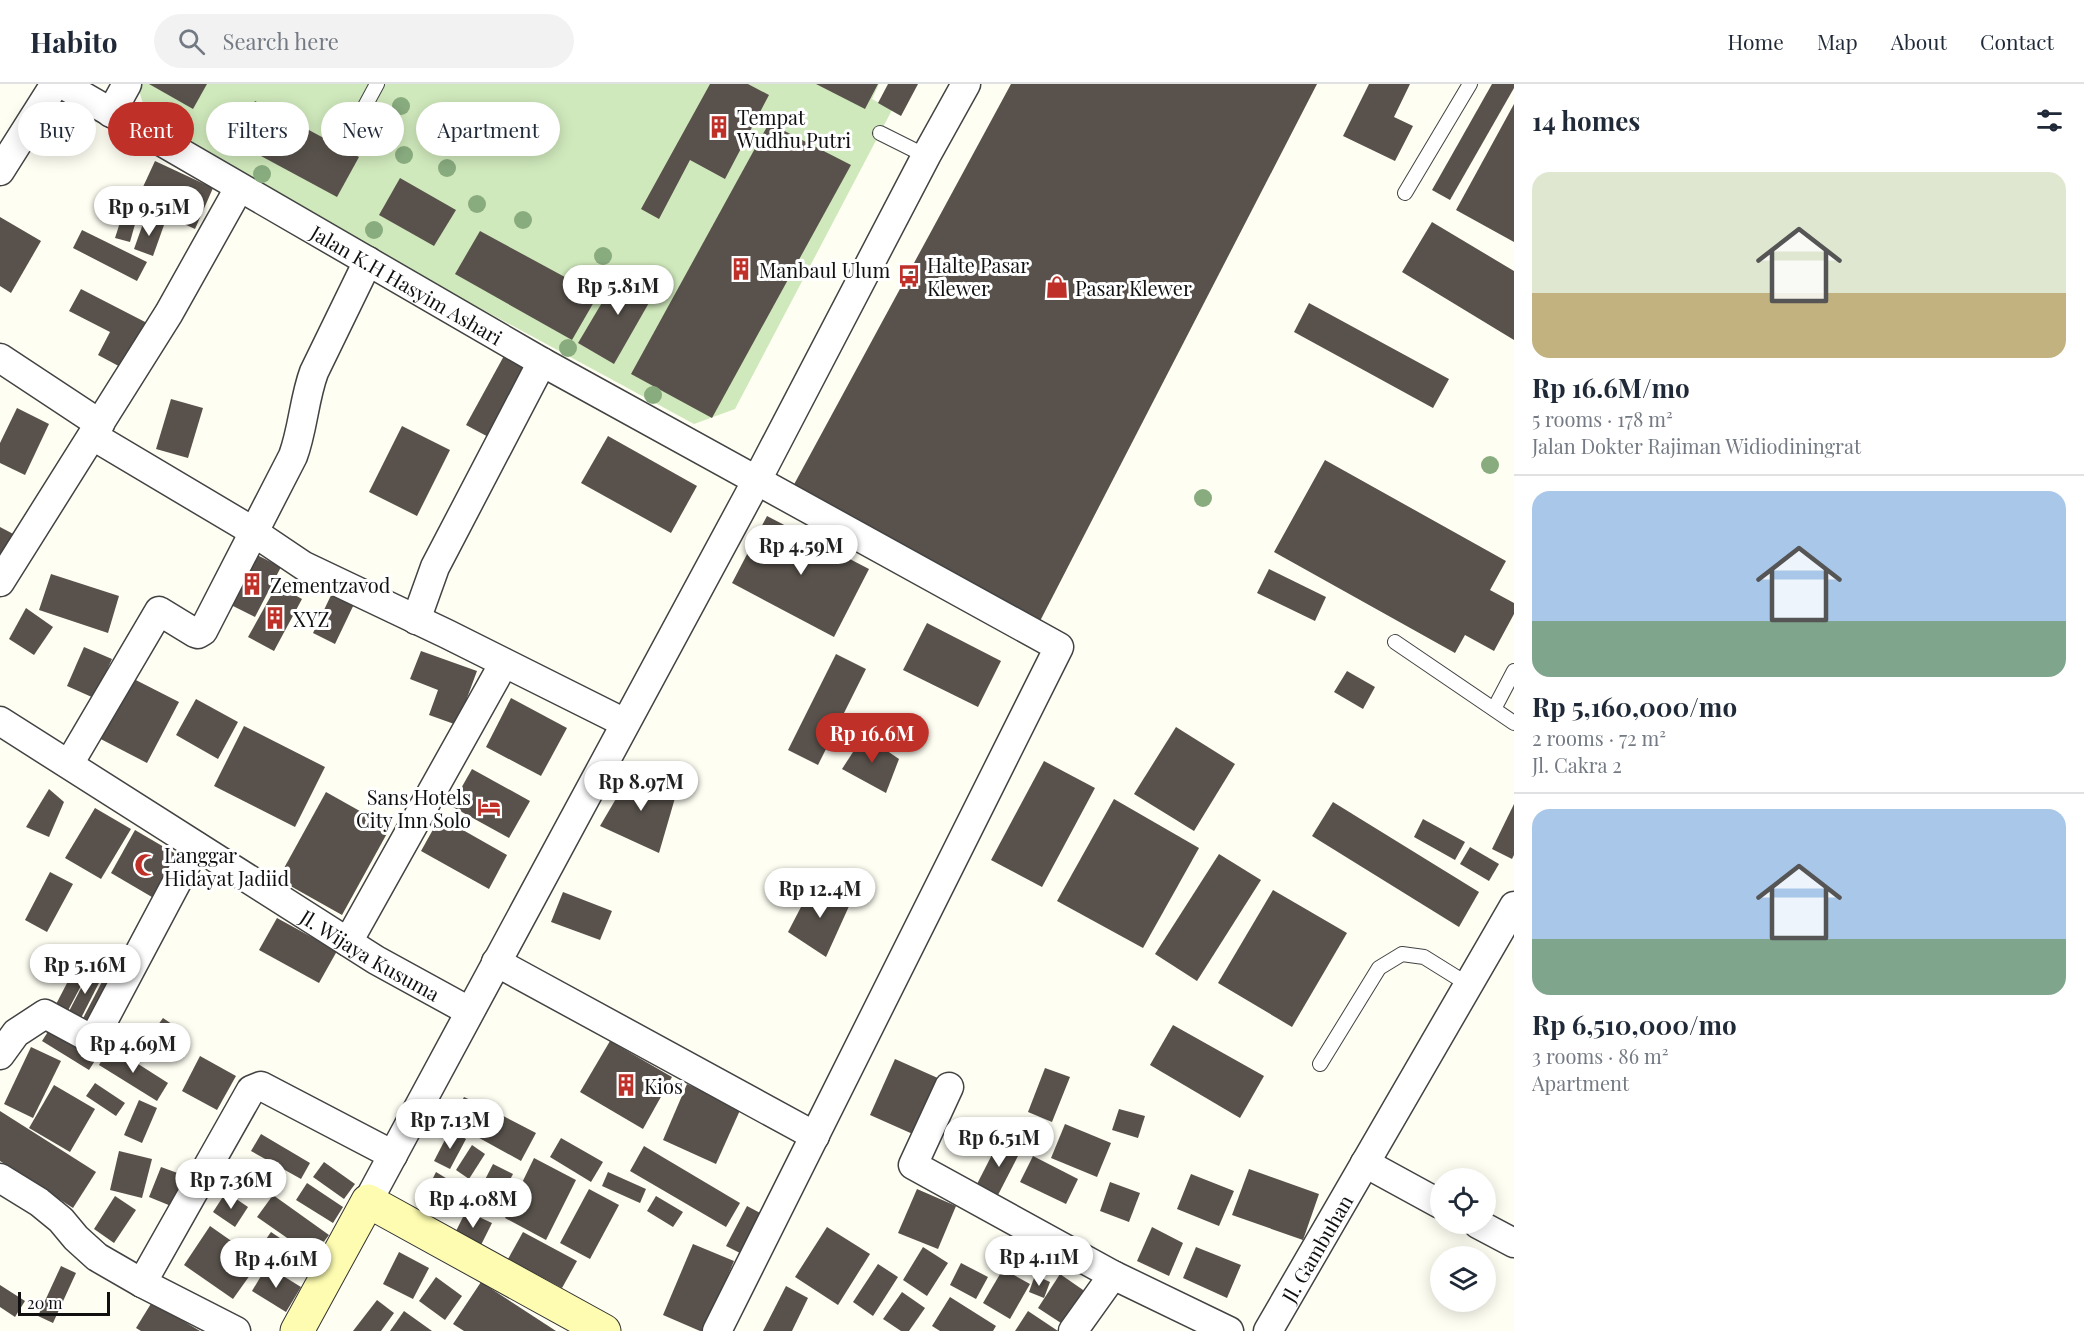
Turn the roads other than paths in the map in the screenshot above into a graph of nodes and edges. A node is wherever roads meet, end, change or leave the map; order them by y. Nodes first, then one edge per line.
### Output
1 (55, 84) edge
2 (62, 84) edge
3 (127, 84) edge
4 (377, 84) edge
5 (966, 84) edge
6 (1470, 84) edge
7 (117, 102) edge
8 (367, 102) edge
9 (108, 111) edge
10 (880, 133) dead end
11 (184, 156) edge
12 (926, 156) junction
13 (0, 171) edge
14 (239, 188) junction
15 (1405, 193) dead end
16 (368, 261) junction
17 (0, 358) edge
18 (542, 362) junction
19 (96, 430) junction
20 (756, 480) junction
21 (254, 533) junction
22 (0, 582) edge
23 (416, 620) junction
24 (1395, 642) dead end
25 (504, 663) junction
26 (1514, 671) edge
27 (1494, 709) junction
28 (0, 721) edge
29 (625, 723) junction
30 (1514, 723) edge
31 (69, 764) junction
32 (196, 846) junction
33 (1514, 906) edge
34 (348, 942) junction
35 (496, 962) junction
36 (1469, 985) junction
37 (469, 1011) junction
38 (5, 1037) edge
39 (1320, 1064) dead end
40 (949, 1087) dead end
41 (815, 1136) junction
42 (393, 1155) junction
43 (1365, 1163) junction
44 (0, 1178) edge
45 (1430, 1199) edge
46 (368, 1201) junction
47 (1496, 1234) edge
48 (1514, 1243) edge
49 (1113, 1275) junction
50 (142, 1283) junction
51 (602, 1330) edge
52 (236, 1331) edge
53 (297, 1331) edge
54 (717, 1331) edge
55 (1073, 1331) edge
56 (1229, 1331) edge
57 (1268, 1331) edge

1 - 13 street
2 - 9 street, Jalan K.H Hasyim Ashari
3 - 7 street
4 - 8 lane
5 - 12 street
6 - 15 lane
10 - 12 lane
11 - 14 street, Jalan K.H Hasyim Ashari
12 - 20 street
14 - 16 street, Jalan K.H Hasyim Ashari
14 - 19 street
16 - 18 street, Jalan K.H Hasyim Ashari
16 - 21 street
17 - 19 street
18 - 20 street, Jalan K.H Hasyim Ashari
18 - 23 street
19 - 21 street
19 - 22 street
20 - 29 street
20 - 41 street, Jalan K.H Hasyim Ashari
21 - 23 street
21 - 31 street
23 - 25 street
24 - 27 lane
25 - 29 street
25 - 34 street
26 - 27 lane
27 - 30 lane
28 - 31 street, Jl. Wijaya Kusuma
29 - 35 street
31 - 32 street, Jl. Wijaya Kusuma
32 - 34 street, Jl. Wijaya Kusuma
32 - 38 street
33 - 36 street, Jl. Gambuhan
34 - 37 street, Jl. Wijaya Kusuma
35 - 37 street
35 - 41 street
36 - 39 lane
36 - 43 street, Jl. Gambuhan
37 - 42 street
40 - 49 street
41 - 54 street
42 - 46 street
42 - 50 street
43 - 45 street
43 - 57 street, Jl. Gambuhan
44 - 50 street
46 - 51 street
46 - 53 street
47 - 48 street
49 - 55 street
49 - 56 street
50 - 52 street

